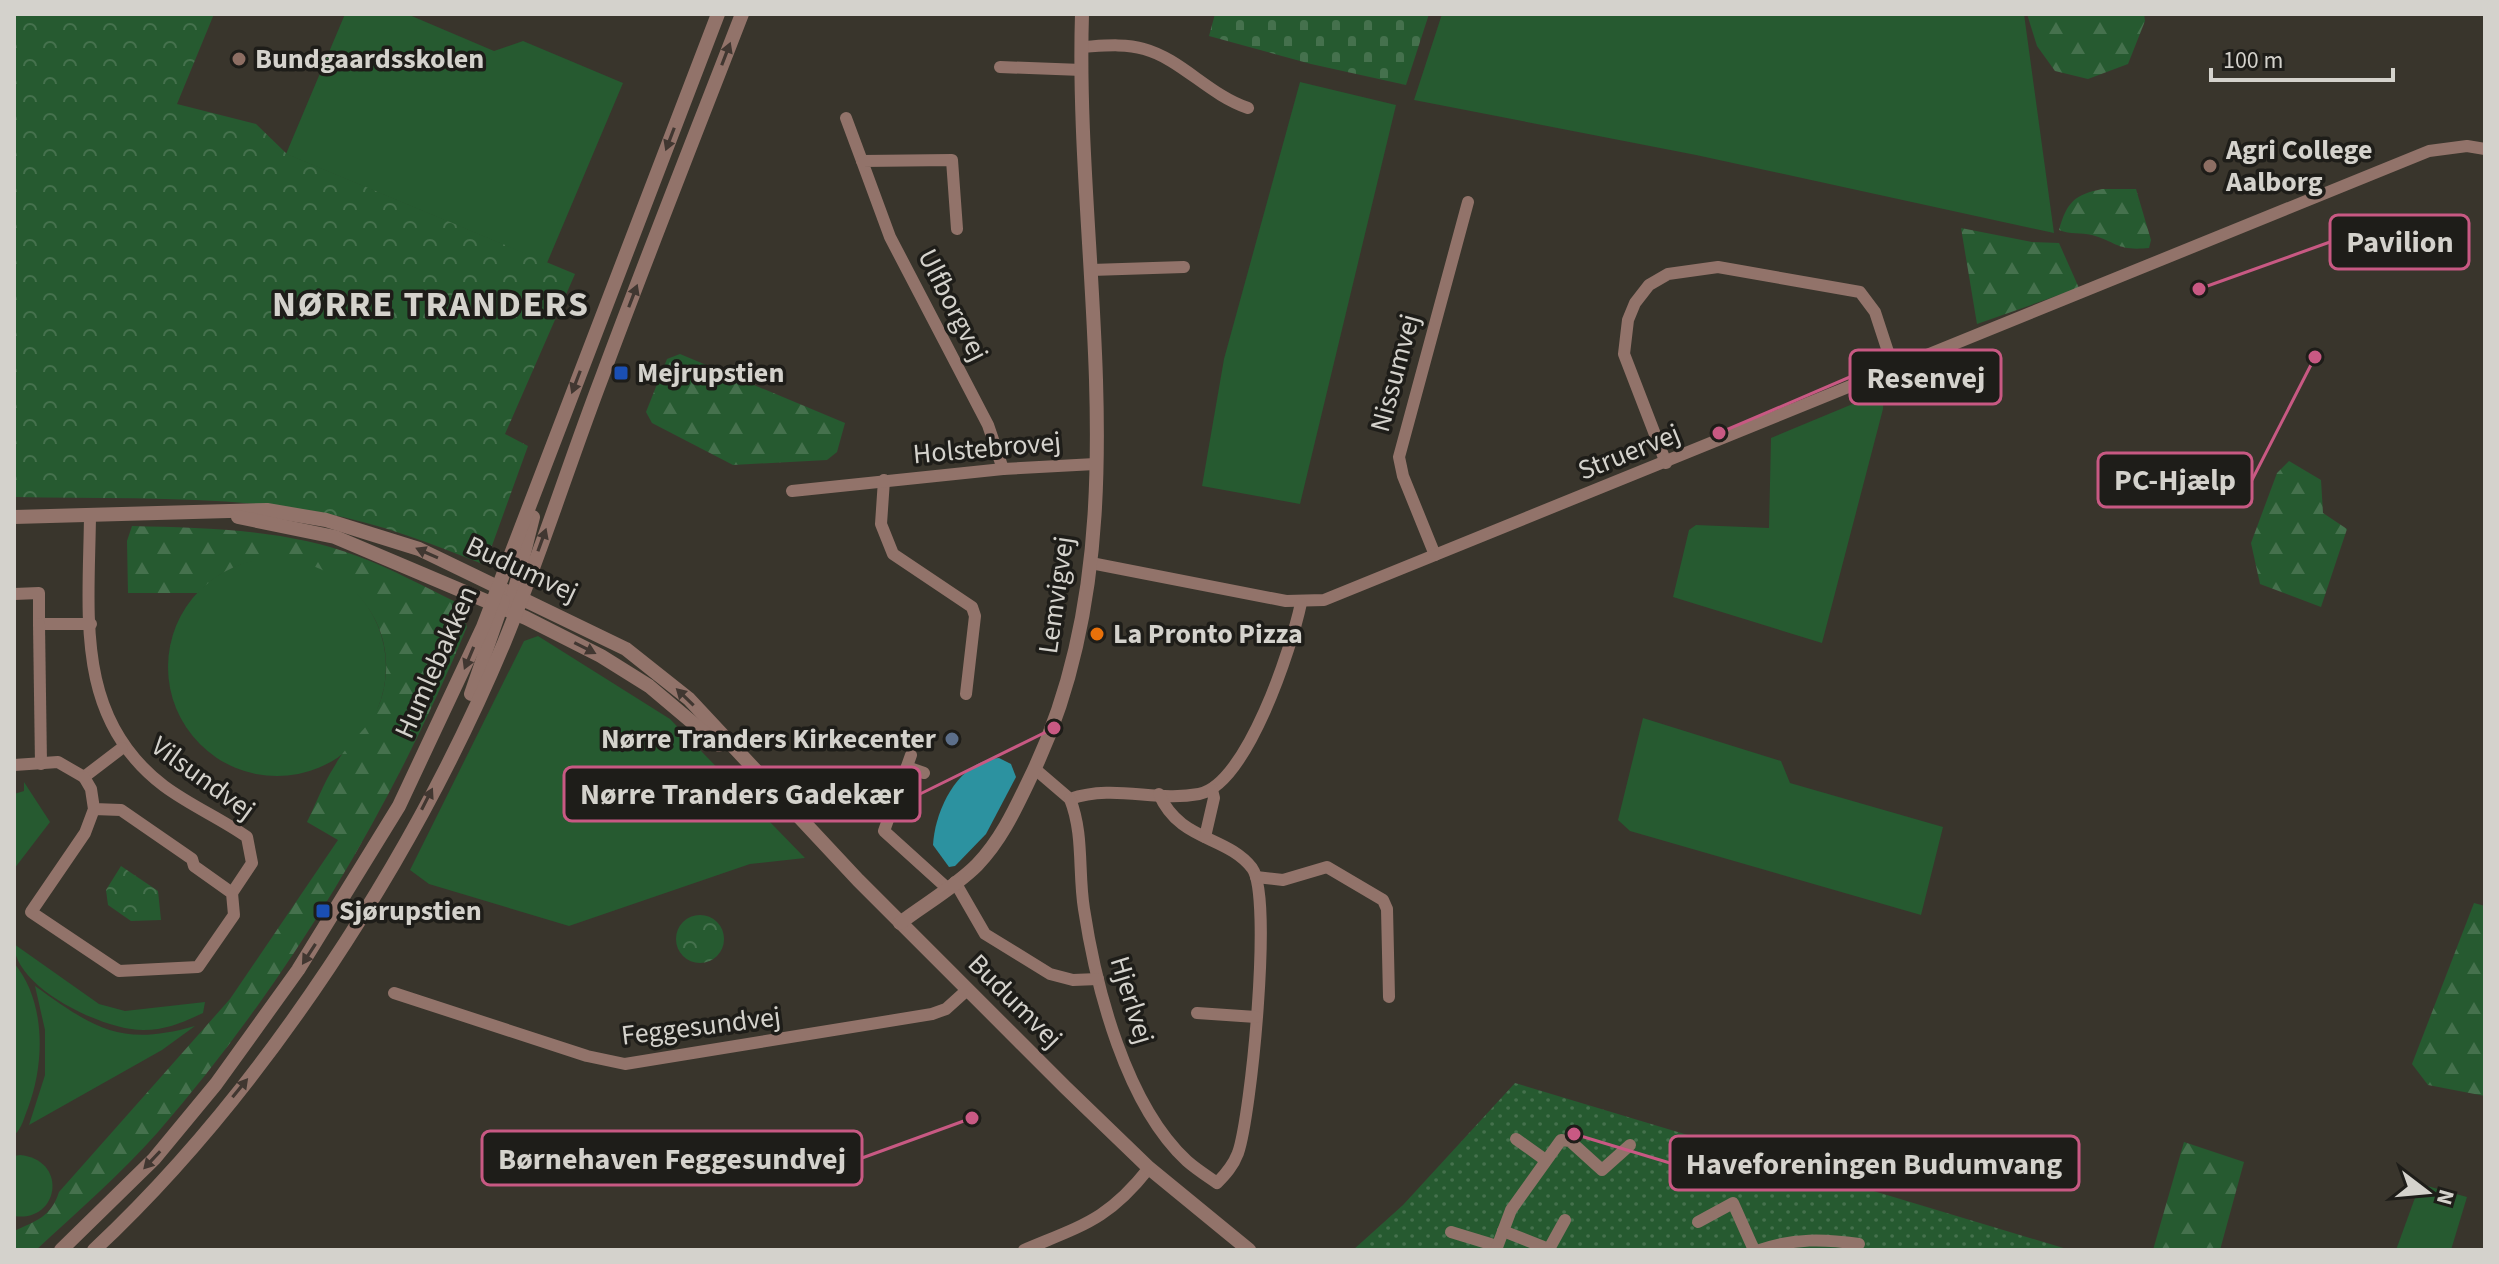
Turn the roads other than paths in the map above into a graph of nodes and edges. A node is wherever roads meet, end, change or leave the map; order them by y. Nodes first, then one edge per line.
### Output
1 (718, 14) edge
2 (742, 14) edge
3 (1082, 14) edge
4 (1081, 47) junction
5 (1000, 67) dead end
6 (1082, 70) junction
7 (1248, 108) dead end
8 (846, 118) dead end
9 (2485, 149) edge
10 (862, 161) junction
11 (1468, 202) dead end
12 (957, 229) dead end
13 (1184, 267) dead end
14 (1091, 270) junction
15 (1894, 370) junction
16 (556, 435) junction
17 (1666, 463) junction
18 (1095, 464) junction
19 (1003, 469) junction
20 (884, 480) junction
21 (792, 491) dead end
22 (215, 513) junction
23 (90, 515) junction
24 (14, 517) edge
25 (1435, 555) junction
26 (1091, 563) junction
27 (498, 586) junction
28 (14, 594) edge
29 (517, 594) junction
30 (1301, 603) junction
31 (503, 608) junction
32 (39, 624) junction
33 (91, 624) junction
34 (966, 694) dead end
35 (122, 748) junction
36 (41, 764) junction
37 (14, 765) edge
38 (1035, 769) junction
39 (924, 773) dead end
40 (756, 775) junction
41 (84, 777) junction
42 (1212, 790) junction
43 (1159, 794) junction
44 (1070, 799) junction
45 (94, 809) junction
46 (1205, 837) junction
47 (1256, 877) junction
48 (951, 885) junction
49 (232, 893) junction
50 (900, 923) junction
51 (1098, 979) junction
52 (967, 990) junction
53 (394, 993) dead end
54 (1389, 997) dead end
55 (1197, 1013) dead end
56 (1256, 1017) junction
57 (1516, 1139) dead end
58 (1630, 1145) dead end
59 (1544, 1159) junction
60 (1149, 1168) junction
61 (1565, 1220) dead end
62 (1698, 1222) dead end
63 (1503, 1231) junction
64 (1451, 1232) dead end
65 (1859, 1244) dead end
66 (1497, 1248) edge
67 (61, 1250) edge
68 (94, 1250) edge
69 (1024, 1250) edge
70 (1249, 1250) edge
71 (1754, 1250) edge
72 (1760, 1250) edge

1 -> 16 street, Humlebakken
29 -> 2 street, Humlebakken
3 - 4 street, Lemvigvej
4 - 6 street, Lemvigvej
4 - 7 street
5 - 6 street
6 - 14 street, Lemvigvej
8 - 10 street, Ulfborgvej
9 - 15 street, Struervej
10 - 12 street, Ulfborgvej
10 - 19 street, Ulfborgvej
11 - 25 street, Nissumvej
13 - 14 street
14 - 18 street, Lemvigvej
15 - 17 street, Struervej
15 - 17 street
16 - 27 street, Humlebakken
16 - 29 street
17 - 25 street, Struervej
18 - 19 street, Holstebrovej
18 - 26 street, Lemvigvej
19 - 20 street, Holstebrovej
20 - 21 street, Holstebrovej
20 - 34 street, Holstebrovej
22 - 23 street, Budumvej
27 -> 22 street, Budumvej
22 - 31 street, Budumvej
23 - 24 street, Budumvej
23 - 33 street, Vilsundvej
25 - 30 street, Struervej
26 - 30 street, Struervej
26 - 38 street, Lemvigvej
27 - 29 street, Budumvej
27 - 31 street, Humlebakken
28 - 32 street
29 - 31 street, Humlebakken
40 -> 29 street, Budumvej
30 - 42 street
31 -> 40 street, Budumvej
31 -> 67 street, Humlebakken
68 -> 31 street, Humlebakken
32 - 33 street
32 - 36 street
33 - 35 street, Vilsundvej
35 - 41 street, Vilsundvej
35 - 49 street, Vilsundvej
36 - 37 street
36 - 41 street
38 - 44 street
38 - 48 street, Lemvigvej
39 - 48 street
40 - 50 street, Budumvej
41 - 45 street
42 - 43 street
42 - 46 street
43 - 44 street
43 - 46 street
44 - 51 street, Hjerlvej
45 - 49 street
45 - 49 street, Vilsundvej
46 - 47 street
47 - 54 street
47 - 56 street
48 - 50 street, Lemvigvej
48 - 51 street
50 - 52 street, Budumvej
51 - 56 street, Hjerlvej
52 - 53 street, Feggesundvej
52 - 60 street, Budumvej
55 - 56 street
57 - 59 street
58 - 59 street
59 - 63 street
60 - 69 street
60 - 70 street, Budumvej
61 - 63 street
62 - 71 street
63 - 66 street
64 - 66 street
65 - 72 street

